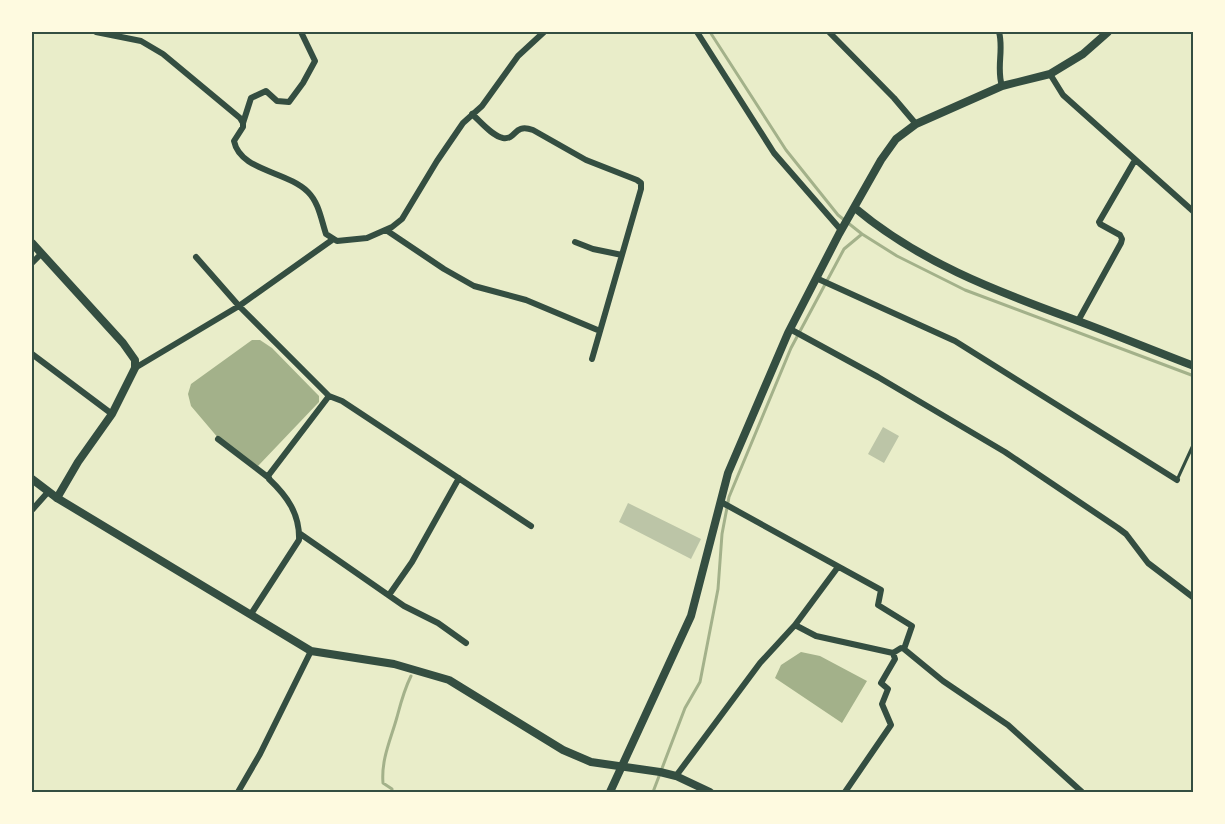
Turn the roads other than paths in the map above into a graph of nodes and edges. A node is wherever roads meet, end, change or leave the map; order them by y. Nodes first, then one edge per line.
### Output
1 (96, 32) edge
2 (301, 32) edge
3 (544, 32) edge
4 (697, 32) edge
5 (829, 32) edge
6 (999, 32) edge
7 (1108, 32) edge
8 (1050, 74) junction
9 (1002, 86) junction
10 (472, 114) junction
11 (243, 123) junction
12 (916, 124) junction
13 (1135, 160) junction
14 (854, 209) junction
15 (1194, 212) edge
16 (842, 228) junction
17 (387, 230) junction
18 (332, 240) junction
19 (575, 242) dead end
20 (32, 243) edge
21 (41, 254) junction
22 (622, 255) junction
23 (196, 257) dead end
24 (32, 263) edge
25 (816, 278) junction
26 (239, 306) junction
27 (1078, 321) junction
28 (790, 329) junction
29 (600, 330) junction
30 (32, 354) edge
31 (592, 359) dead end
32 (1194, 366) edge
33 (135, 368) junction
34 (329, 396) junction
35 (112, 414) junction
36 (218, 439) dead end
37 (1194, 443) edge
38 (459, 478) junction
39 (32, 479) edge
40 (269, 479) junction
41 (1177, 480) joint
42 (48, 492) junction
43 (57, 498) junction
44 (721, 501) junction
45 (32, 510) edge
46 (531, 526) dead end
47 (299, 533) junction
48 (838, 567) junction
49 (389, 596) junction
50 (1194, 598) edge
51 (251, 614) junction
52 (795, 626) junction
53 (466, 643) dead end
54 (904, 649) junction
55 (311, 651) junction
56 (893, 653) junction
57 (621, 767) junction
58 (676, 776) junction
59 (238, 792) edge
60 (610, 792) edge
61 (710, 792) edge
62 (845, 792) edge
63 (1082, 792) edge

1 - 11 street
2 - 11 street
3 - 10 street
4 - 16 street
5 - 12 street
6 - 9 street
7 - 8 street
8 - 9 street
8 - 13 street
9 - 12 street
10 - 17 street
10 - 22 street
11 - 18 street
12 - 14 street
13 - 15 street
13 - 27 street
14 - 16 street
14 - 27 street
16 - 25 street
17 - 18 street
17 - 29 street
18 - 26 street
19 - 22 street
20 - 21 street
21 - 24 street
21 - 33 street
22 - 29 street
23 - 26 street
25 - 28 street
25 - 41 street
26 - 33 street
26 - 34 street
27 - 32 street
28 - 44 street
28 - 50 street
29 - 31 street
30 - 35 street
33 - 35 street
34 - 38 street
34 - 40 street
35 - 43 street
36 - 40 street
37 - 41 lane
38 - 46 street
38 - 49 street
39 - 42 main road
40 - 47 street
42 - 43 main road
42 - 45 street
43 - 51 main road
44 - 48 street
44 - 57 street
47 - 49 street
47 - 51 street
48 - 52 street
48 - 54 street
49 - 53 street
51 - 55 main road
52 - 56 street
52 - 58 street
54 - 56 street
54 - 63 street
55 - 57 main road
55 - 59 street
56 - 62 street
57 - 58 main road
57 - 60 street
58 - 61 main road

